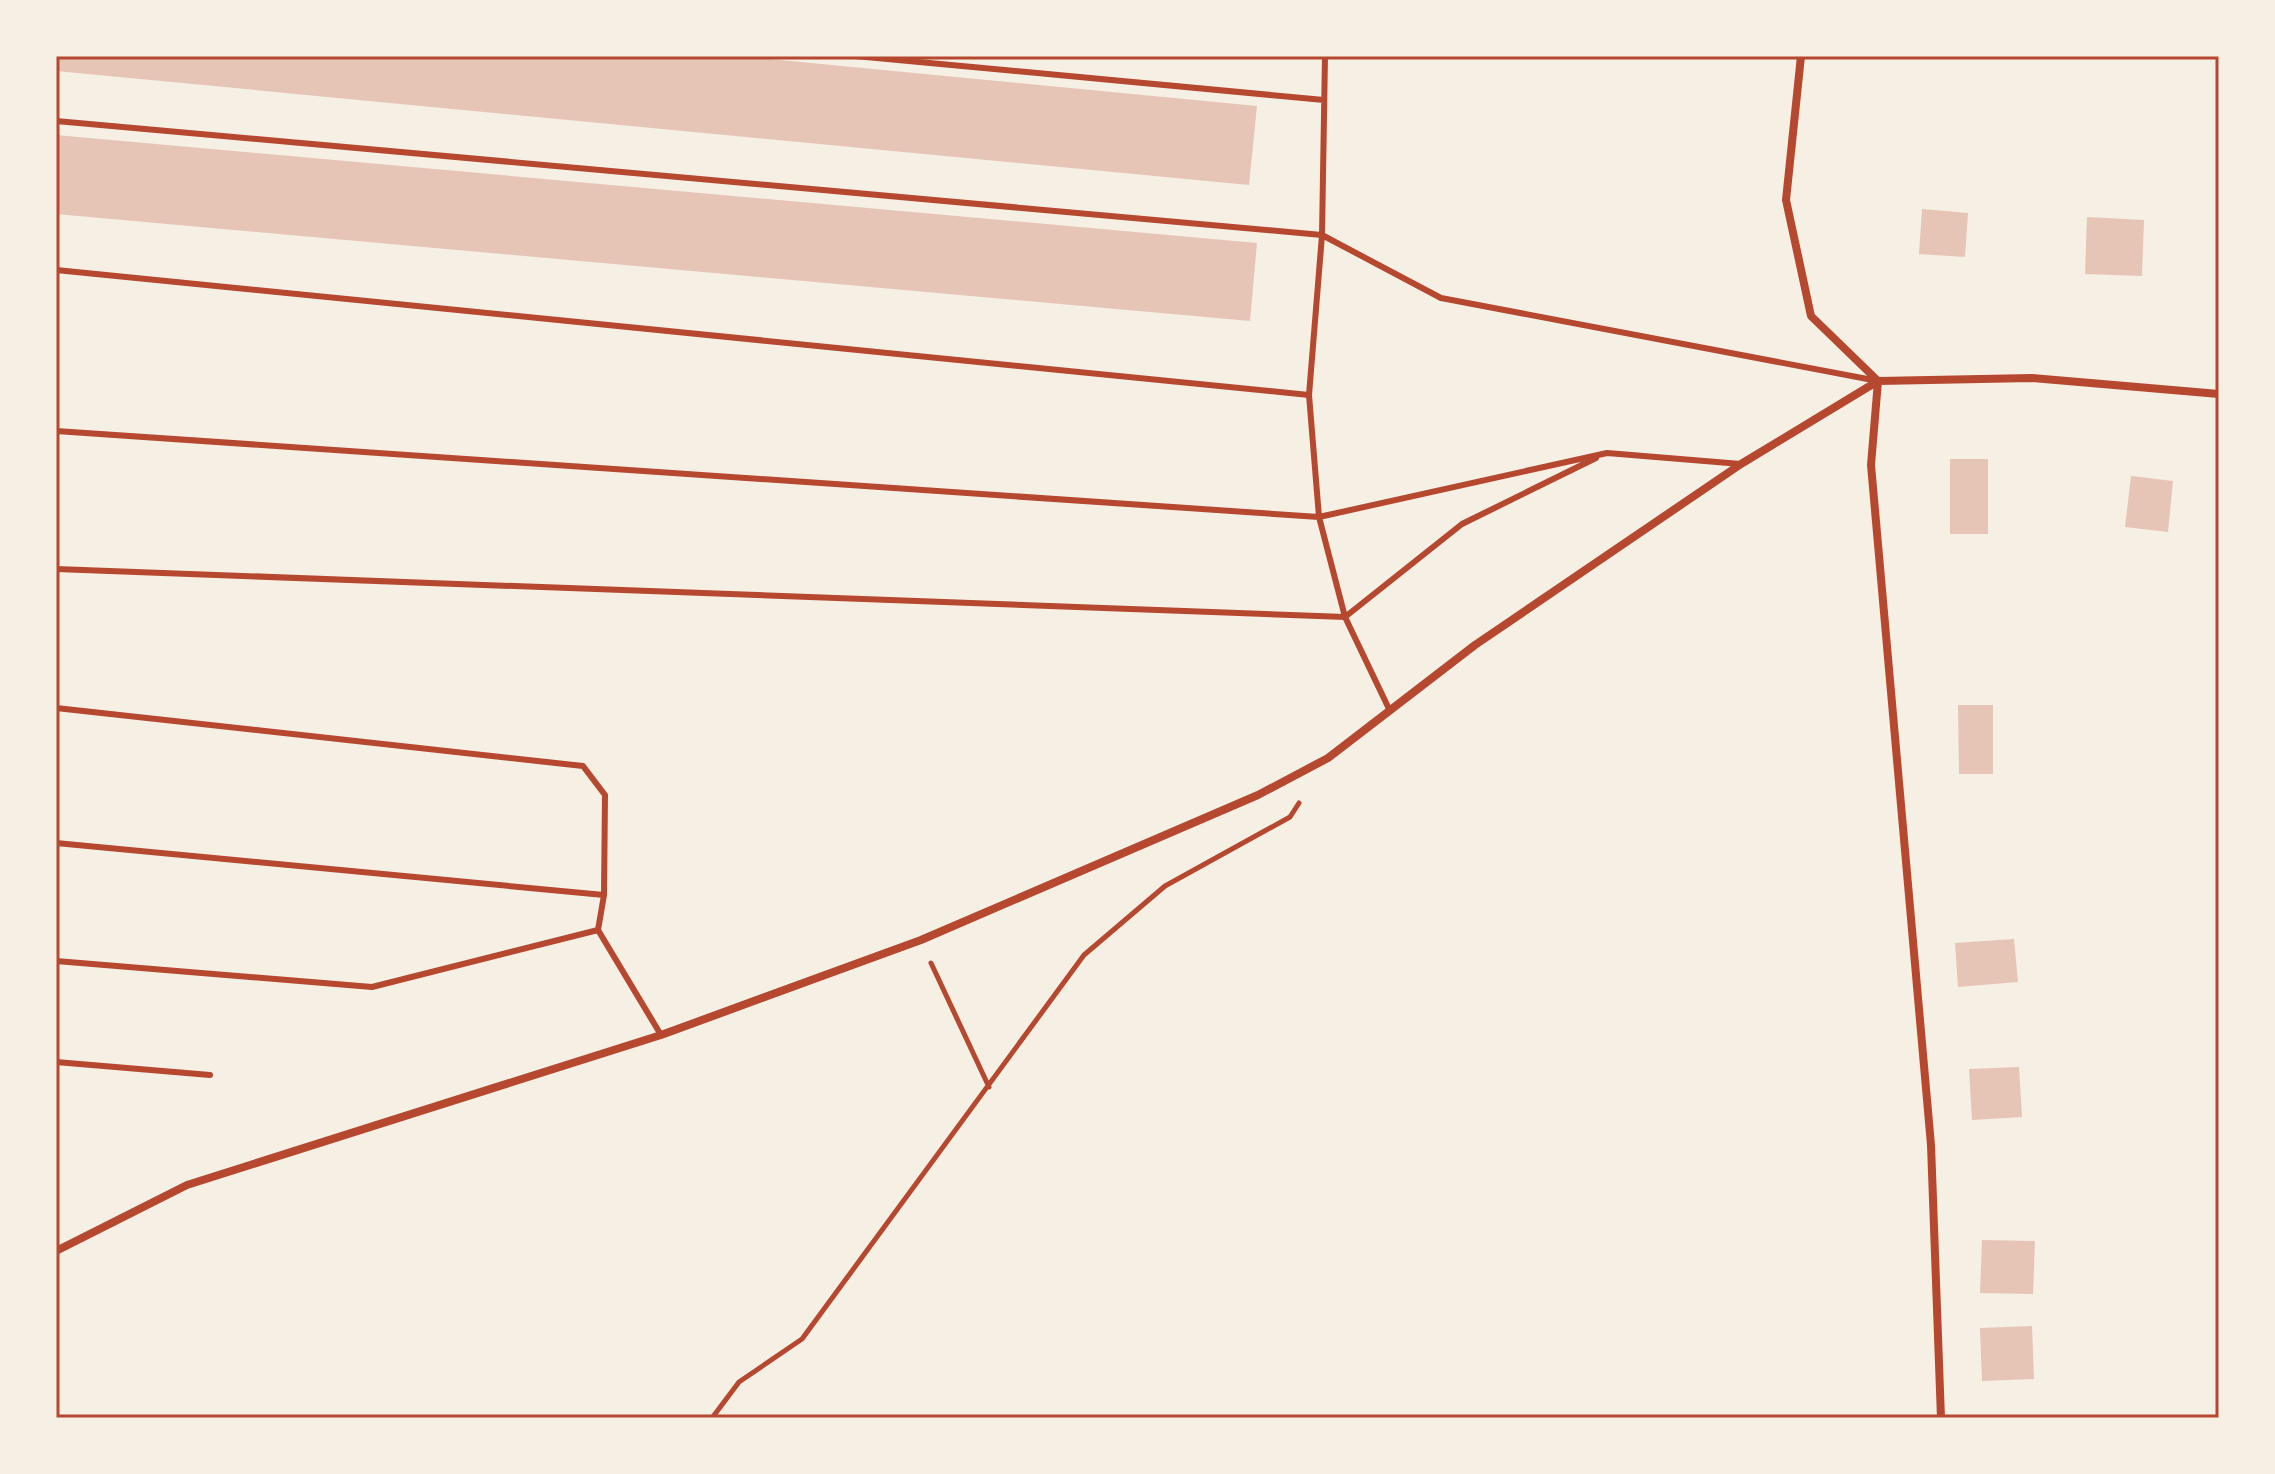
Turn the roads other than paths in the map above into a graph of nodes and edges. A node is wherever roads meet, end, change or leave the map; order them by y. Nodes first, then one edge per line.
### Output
1 (855, 56) edge
2 (1325, 56) edge
3 (1801, 56) edge
4 (1324, 100) junction
5 (56, 121) edge
6 (1322, 235) junction
7 (56, 270) edge
8 (1878, 381) junction
9 (2219, 394) edge
10 (1309, 395) junction
11 (56, 431) edge
12 (1607, 453) junction
13 (1741, 464) junction
14 (1319, 517) junction
15 (56, 569) edge
16 (1345, 617) junction
17 (56, 708) edge
18 (1390, 711) junction
19 (56, 843) edge
20 (604, 895) junction
21 (598, 930) junction
22 (56, 961) edge
23 (661, 1035) junction
24 (56, 1062) edge
25 (210, 1075) dead end
26 (56, 1251) edge
27 (1941, 1418) edge

1 - 4 lane
2 - 4 lane
3 - 8 street
4 - 6 lane
5 - 6 lane
6 - 8 lane
6 - 10 lane
7 - 10 lane
8 - 9 street
8 - 13 street
8 - 27 street
10 - 14 lane
11 - 14 lane
12 - 13 lane
12 - 14 lane
12 - 16 lane
13 - 18 street
14 - 16 lane
15 - 16 lane
16 - 18 lane
17 - 20 lane
18 - 23 street
19 - 20 lane
20 - 21 lane
21 - 22 lane
21 - 23 lane
23 - 26 street
24 - 25 lane

